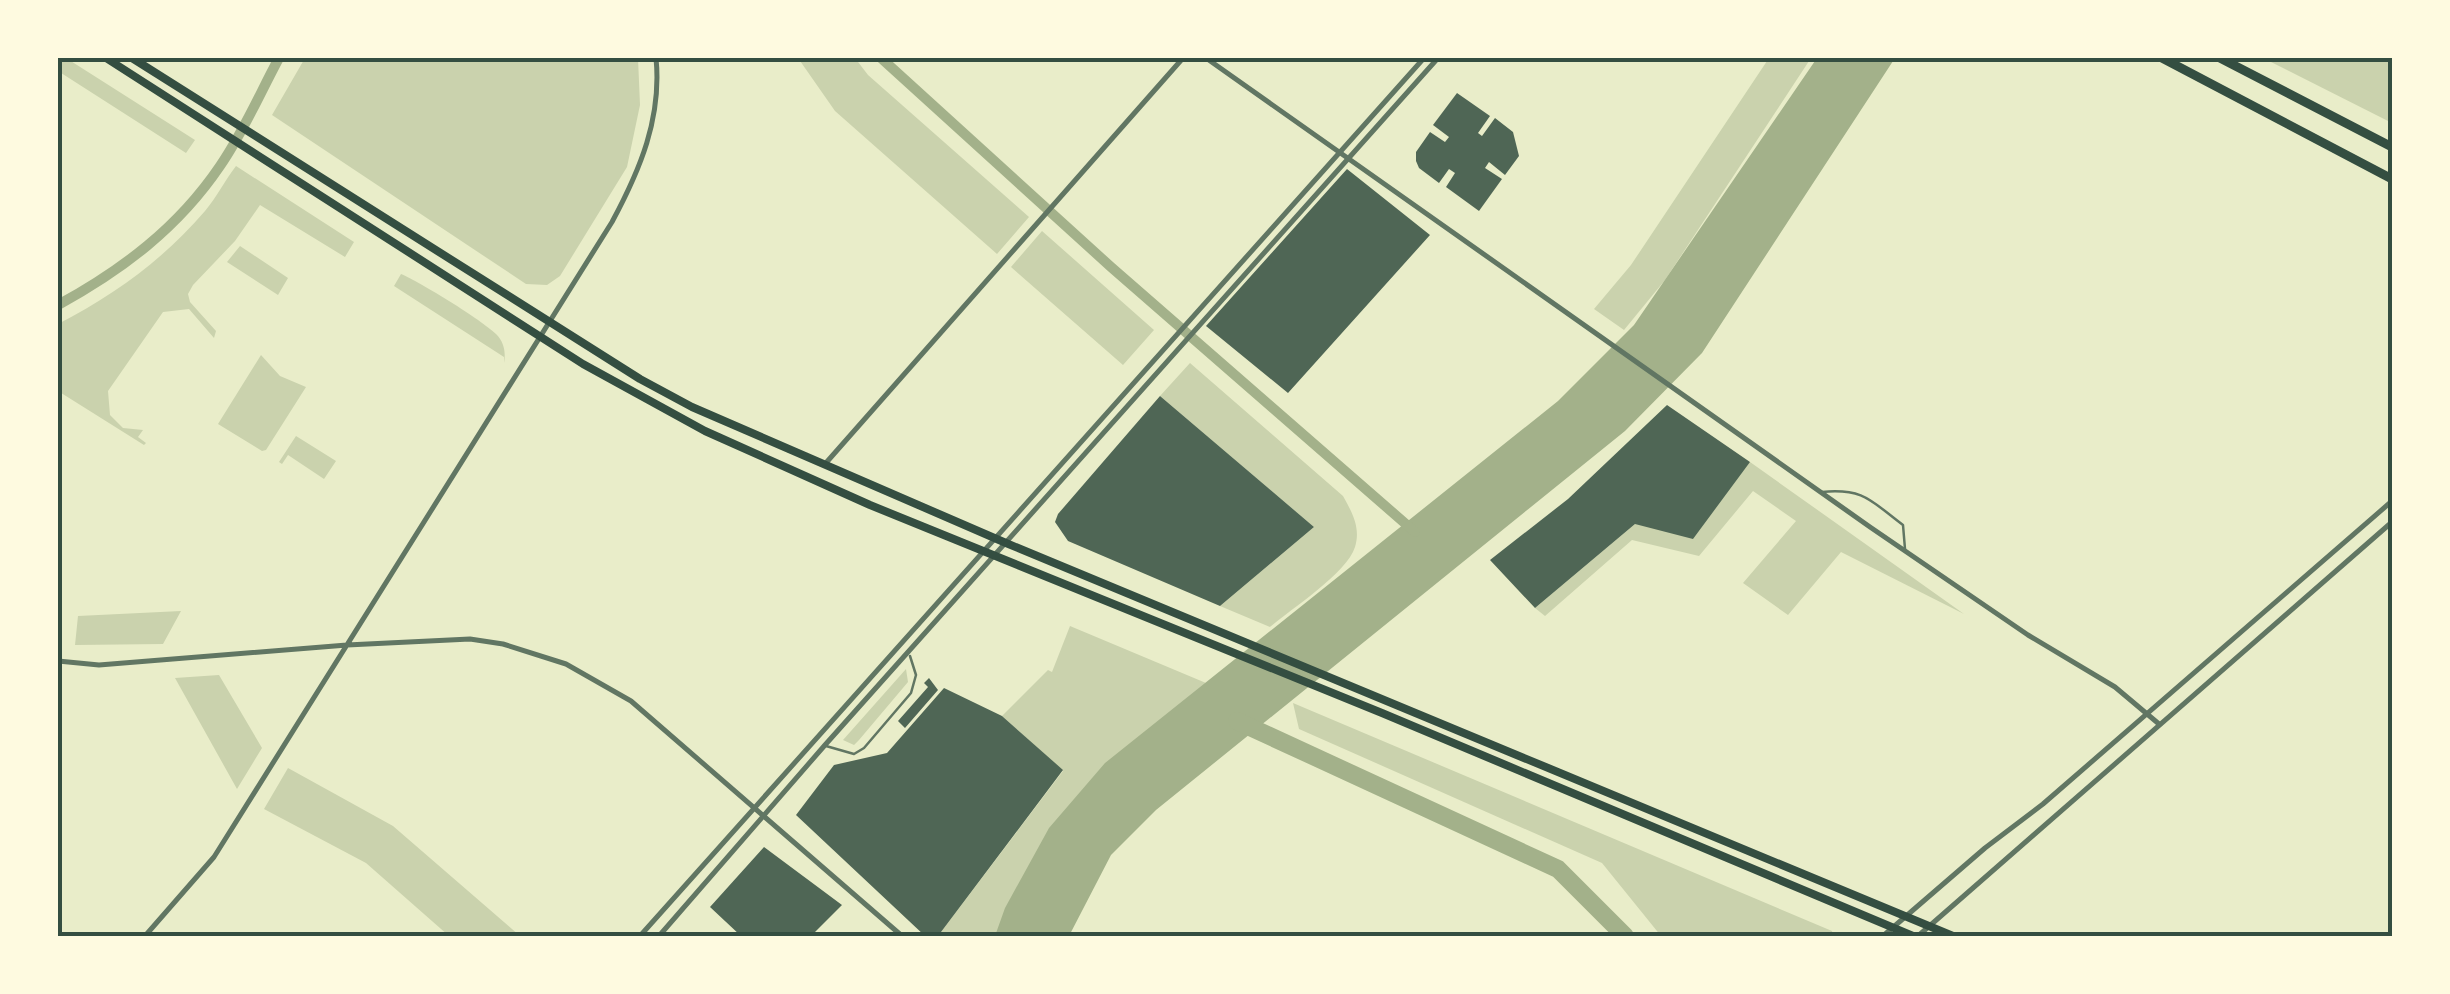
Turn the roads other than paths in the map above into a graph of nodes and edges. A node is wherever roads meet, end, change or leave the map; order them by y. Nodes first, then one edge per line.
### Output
1 (106, 58) edge
2 (132, 58) edge
3 (656, 58) edge
4 (1183, 58) edge
5 (1206, 58) edge
6 (1424, 58) edge
7 (1438, 58) edge
8 (2162, 58) edge
9 (2220, 58) edge
10 (2392, 147) edge
11 (1341, 153) junction
12 (1349, 159) junction
13 (2392, 179) edge
14 (548, 322) junction
15 (541, 337) junction
16 (824, 464) junction
17 (1820, 492) junction
18 (2392, 501) edge
19 (2392, 522) edge
20 (992, 538) junction
21 (1006, 544) junction
22 (981, 550) junction
23 (1905, 550) junction
24 (994, 556) junction
25 (347, 645) junction
26 (908, 652) junction
27 (58, 661) edge
28 (2148, 712) junction
29 (2159, 724) junction
30 (825, 745) junction
31 (753, 806) junction
32 (764, 815) junction
33 (1907, 916) junction
34 (1928, 926) junction
35 (1893, 928) junction
36 (145, 936) edge
37 (640, 936) edge
38 (659, 936) edge
39 (902, 936) edge
40 (1884, 936) edge
41 (1915, 936) edge
42 (1953, 936) edge

1 - 15 main road
2 - 14 main road
3 - 14 street
4 - 16 street
5 - 11 street
6 - 11 street
7 - 12 street
8 - 13 highway
9 - 10 highway
11 - 12 street
11 - 20 street
12 - 17 street
12 - 21 street
14 - 15 street
14 - 16 main road
15 - 22 main road
15 - 25 street
16 - 20 main road
17 - 23 street
17 - 23 lane
18 - 28 street
19 - 29 street
20 - 21 main road
20 - 22 street
21 - 24 street
21 - 33 main road
22 - 24 main road
22 - 31 street
23 - 28 street
24 - 26 street
24 - 35 main road
25 - 27 street
25 - 31 street
25 - 36 street
26 - 30 street
26 - 30 lane
28 - 29 street
28 - 33 street
29 - 34 street
30 - 32 street
31 - 32 street
31 - 37 street
32 - 38 street
32 - 39 street
33 - 34 main road
33 - 35 street
34 - 41 street
34 - 42 main road
35 - 40 street
35 - 41 main road

